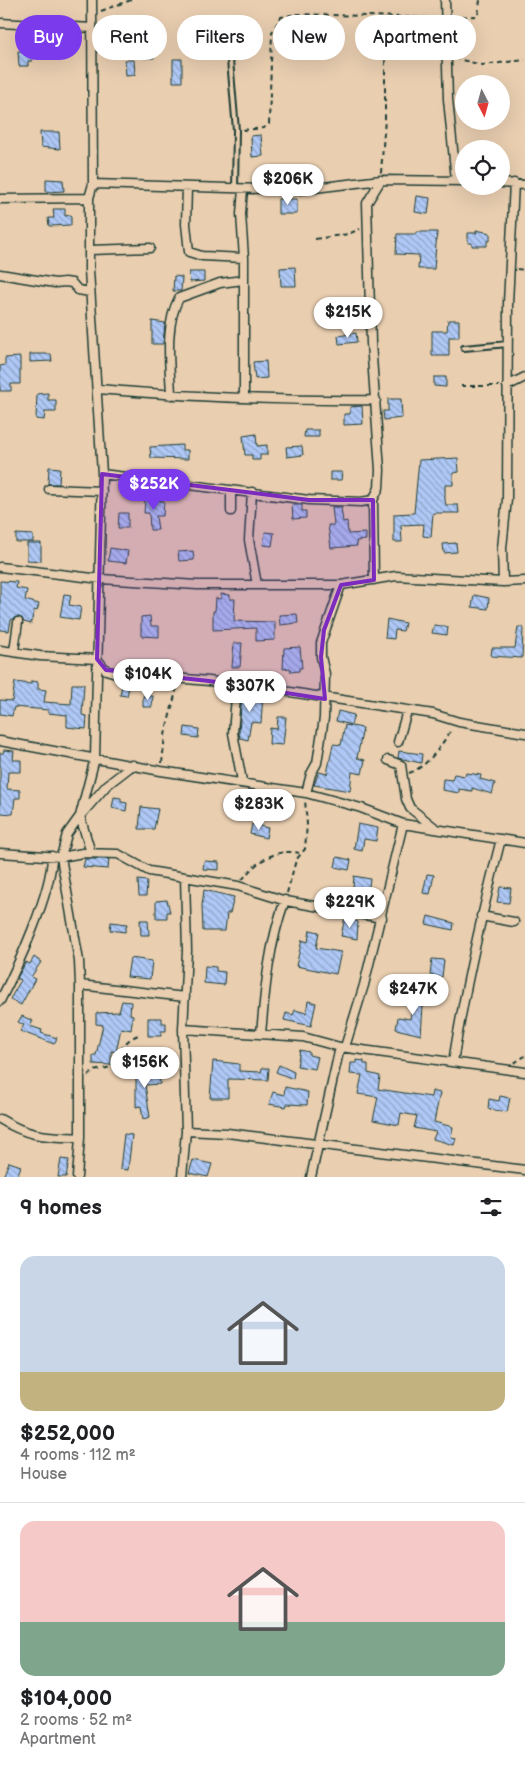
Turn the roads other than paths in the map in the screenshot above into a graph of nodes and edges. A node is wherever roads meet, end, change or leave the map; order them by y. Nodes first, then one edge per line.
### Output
1 (92, 0) edge
2 (445, 0) edge
3 (92, 15) edge
4 (0, 23) edge
5 (92, 28) edge
6 (92, 60) edge
7 (230, 60) edge
8 (455, 147) edge
9 (381, 180) junction
10 (455, 181) edge
11 (93, 184) junction
12 (510, 184) edge
13 (514, 184) junction
14 (525, 185) edge
15 (187, 188) junction
16 (239, 189) junction
17 (89, 198) junction
18 (0, 199) edge
19 (150, 248) dead end
20 (90, 250) junction
21 (244, 258) junction
22 (0, 274) edge
23 (243, 280) junction
24 (90, 292) junction
25 (508, 344) junction
26 (464, 348) dead end
27 (525, 377) edge
28 (507, 386) junction
29 (98, 389) junction
30 (171, 395) junction
31 (244, 397) junction
32 (376, 400) junction
33 (102, 474) junction
34 (49, 489) dead end
35 (231, 490) junction
36 (102, 491) junction
37 (252, 492) junction
38 (373, 500) junction
39 (231, 512) dead end
40 (0, 567) edge
41 (101, 579) junction
42 (374, 580) junction
43 (525, 581) edge
44 (503, 582) junction
45 (341, 584) junction
46 (257, 585) junction
47 (18, 622) dead end
48 (0, 650) edge
49 (14, 651) junction
50 (97, 659) junction
51 (237, 685) junction
52 (325, 699) junction
53 (408, 711) junction
54 (525, 733) edge
55 (0, 741) edge
56 (398, 742) dead end
57 (95, 758) junction
58 (388, 760) dead end
59 (133, 765) junction
60 (242, 781) junction
61 (306, 793) junction
62 (80, 816) junction
63 (403, 824) junction
64 (435, 828) junction
65 (501, 839) junction
66 (524, 842) edge
67 (91, 853) junction
68 (0, 854) edge
69 (52, 856) junction
70 (61, 857) junction
71 (185, 877) junction
72 (286, 900) junction
73 (481, 916) junction
74 (382, 918) junction
75 (514, 922) dead end
76 (80, 985) junction
77 (185, 997) junction
78 (0, 1001) edge
79 (183, 1029) junction
80 (261, 1034) junction
81 (342, 1047) junction
82 (453, 1062) junction
83 (525, 1072) edge
84 (0, 1119) edge
85 (186, 1131) junction
86 (80, 1138) junction
87 (316, 1146) junction
88 (525, 1170) edge
89 (77, 1177) edge
90 (182, 1177) edge
91 (311, 1177) edge

1 - 3 street
2 - 8 street
4 - 5 street
6 - 11 street
7 - 16 lane
9 - 10 street
9 - 16 street
9 - 32 street
11 - 15 street
11 - 17 street
12 - 13 street
13 - 14 street
13 - 25 street
15 - 16 street
15 - 21 street
16 - 21 street
17 - 18 street
17 - 20 street
19 - 20 street
20 - 24 street
21 - 23 street
22 - 24 street
23 - 30 street
23 - 31 street
24 - 29 street
25 - 26 lane
25 - 28 street
27 - 28 street
28 - 44 street
29 - 30 street
29 - 33 street
30 - 31 street
31 - 32 street
32 - 38 street
33 - 35 street
33 - 36 street
34 - 36 street
35 - 37 street
35 - 39 street
36 - 41 street
37 - 38 street
37 - 46 street
38 - 42 street
40 - 41 street
41 - 46 street
41 - 50 street
42 - 44 street
42 - 45 street
43 - 44 street
45 - 46 street
45 - 52 street
47 - 49 street
48 - 49 street
49 - 50 street
50 - 51 street
50 - 57 street
51 - 52 street
51 - 60 street
52 - 53 street
52 - 61 street
53 - 54 street
53 - 56 street
55 - 57 street
57 - 59 street
57 - 62 street
58 - 64 street
59 - 60 street
59 - 62 street
60 - 61 street
61 - 63 street
62 - 67 street
62 - 70 street
63 - 64 street
63 - 74 street
64 - 65 street
65 - 66 street
65 - 73 street
67 - 70 street
67 - 71 street
68 - 69 street
69 - 70 street
69 - 78 street
70 - 76 street
71 - 72 street
71 - 77 street
72 - 74 street
72 - 80 street
73 - 75 street
73 - 82 street
74 - 81 street
76 - 77 street
76 - 86 street
77 - 79 street
79 - 80 street
79 - 85 street
80 - 81 street
81 - 82 street
81 - 87 street
82 - 83 street
84 - 86 street
85 - 87 street
85 - 90 street
86 - 89 street
87 - 88 street
87 - 91 street

